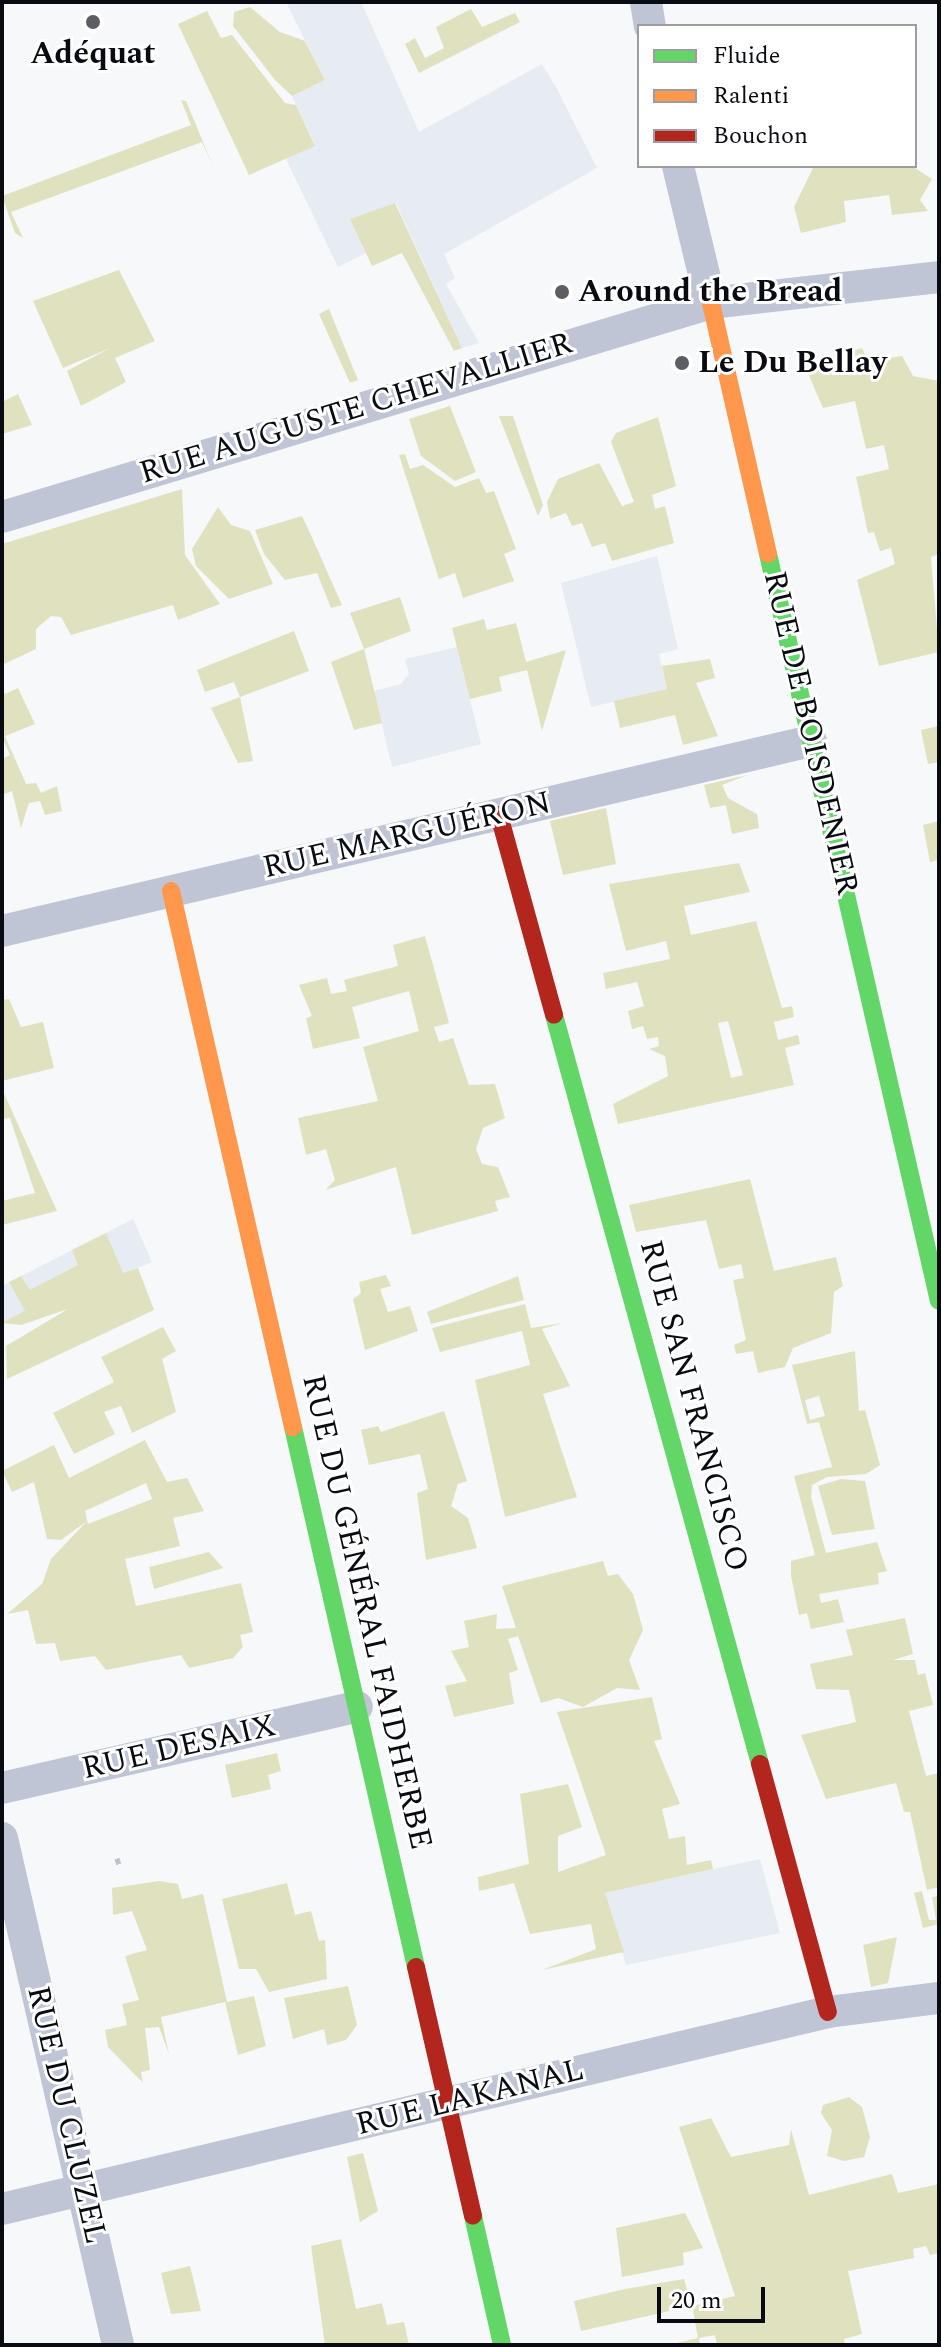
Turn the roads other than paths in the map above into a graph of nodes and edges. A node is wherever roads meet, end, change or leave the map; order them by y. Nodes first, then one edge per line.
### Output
1 (678, 168) edge
2 (939, 277) edge
3 (711, 303) junction
4 (2, 517) edge
5 (811, 741) junction
6 (499, 815) junction
7 (171, 891) junction
8 (2, 931) edge
9 (939, 1301) edge
10 (357, 1707) junction
11 (2, 1788) edge
12 (2, 1838) edge
13 (939, 1998) edge
14 (828, 2012) junction
15 (447, 2105) junction
16 (83, 2191) junction
17 (2, 2209) edge
18 (118, 2345) edge
19 (502, 2345) edge

1 - 3 street, RUE DE BOISDENIER
2 - 3 street, RUE AUGUSTE CHEVALLIER
3 - 4 street, RUE AUGUSTE CHEVALLIER
3 - 5 street, RUE DE BOISDENIER
5 - 6 street, RUE MARGUÉRON
5 - 9 street, RUE DE BOISDENIER
6 - 7 street, RUE MARGUÉRON
6 - 14 street, RUE SAN FRANCISCO
7 - 8 street, RUE MARGUÉRON
7 - 10 street, RUE DU GÉNÉRAL FAIDHERBE
10 - 11 street, RUE DESAIX
10 - 15 street, RUE DU GÉNÉRAL FAIDHERBE
12 - 16 street, RUE DU CLUZEL
13 - 14 street, RUE LAKANAL
14 - 15 street, RUE LAKANAL
15 - 16 street, RUE LAKANAL
15 - 19 street, RUE DU GÉNÉRAL FAIDHERBE
16 - 17 street, RUE LAKANAL
16 - 18 street, RUE DU CLUZEL

